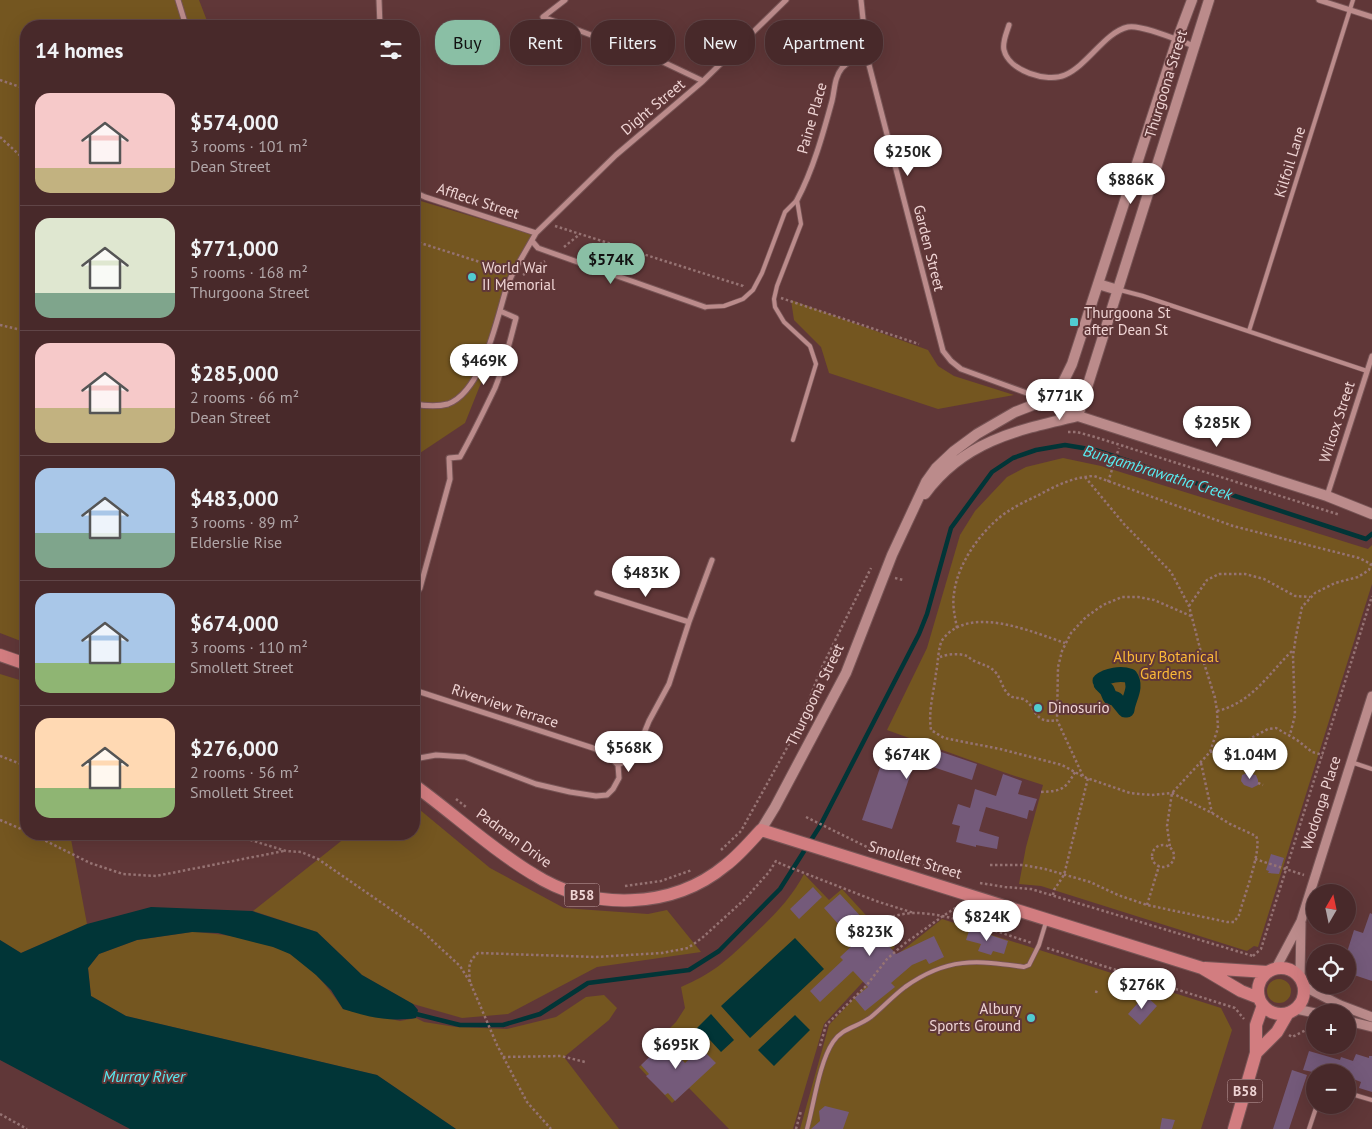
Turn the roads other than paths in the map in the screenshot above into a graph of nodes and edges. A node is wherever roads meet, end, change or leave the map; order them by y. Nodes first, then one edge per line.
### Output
1 (178, 0) edge
2 (379, 0) edge
3 (565, 0) edge
4 (786, 0) edge
5 (1192, 0) edge
6 (1209, 0) edge
7 (1319, 0) edge
8 (1353, 0) edge
9 (859, 1) edge
10 (1350, 10) junction
11 (1372, 17) edge
12 (184, 20) edge
13 (380, 20) edge
14 (862, 20) edge
15 (1009, 25) dead end
16 (1177, 40) junction
17 (1194, 46) junction
18 (846, 65) edge
19 (869, 65) edge
20 (703, 81) junction
21 (420, 195) edge
22 (797, 200) junction
23 (536, 233) junction
24 (532, 241) junction
25 (1098, 284) junction
26 (1118, 290) junction
27 (705, 308) joint
28 (500, 310) junction
29 (1249, 331) junction
30 (1372, 356) edge
31 (1367, 371) junction
32 (1053, 403) junction
33 (420, 405) edge
34 (1078, 416) junction
35 (793, 440) dead end
36 (1327, 496) junction
37 (1348, 504) junction
38 (1372, 509) edge
39 (911, 514) junction
40 (1372, 514) edge
41 (712, 560) dead end
42 (420, 588) edge
43 (597, 593) dead end
44 (689, 622) junction
45 (0, 655) edge
46 (20, 662) edge
47 (420, 692) edge
48 (1372, 696) edge
49 (420, 758) edge
50 (1351, 762) junction
51 (618, 765) junction
52 (1372, 769) edge
53 (420, 789) edge
54 (761, 830) junction
55 (1047, 920) junction
56 (1301, 920) junction
57 (1202, 968) junction
58 (1272, 970) junction
59 (1302, 981) junction
60 (1261, 1002) junction
61 (1292, 1011) junction
62 (1306, 1012) edge
63 (1372, 1017) edge
64 (1356, 1023) edge
65 (1372, 1028) edge
66 (1256, 1053) junction
67 (1356, 1095) edge
68 (1372, 1100) edge
69 (1314, 1114) edge
70 (807, 1129) edge
71 (1234, 1129) edge
72 (1309, 1129) edge

1 - 12 street
2 - 13 street
3 - 20 street
4 - 20 street, Dight Street
5 - 16 main road, Thurgoona Street
6 - 17 main road, Thurgoona Street
7 - 10 street
8 - 10 lane, Kilfoil Lane
9 - 14 street, Garden Street
10 - 11 street
10 - 29 lane, Kilfoil Lane
15 - 16 street
16 - 17 street
16 - 25 main road, Thurgoona Street
17 - 26 main road, Thurgoona Street
18 - 22 street, Paine Place
19 - 32 street, Garden Street
20 - 23 street, Dight Street
21 - 23 street, Affleck Street
22 - 27 lane, Paine Place
22 - 35 lane
23 - 24 street
24 - 27 street
24 - 28 street
25 - 26 main road
25 - 32 main road, Thurgoona Street
26 - 29 lane
26 - 34 main road, Thurgoona Street
28 - 33 street
28 - 42 street
29 - 31 lane
30 - 31 street, Wilcox Street
31 - 36 street, Wilcox Street
32 - 34 main road
32 - 39 main road, Thurgoona Street
34 - 36 main road
34 - 39 main road, Thurgoona Street
36 - 37 main road
37 - 38 main road
37 - 40 main road
39 - 54 main road, Thurgoona Street
41 - 44 street
43 - 44 street
44 - 51 street
45 - 46 main road
47 - 51 street, Riverview Terrace
48 - 50 street, Wodonga Place
49 - 51 street
50 - 52 lane
50 - 56 street, Wodonga Place
53 - 54 main road, Padman Drive / B58
54 - 55 main road, Smollett Street
55 - 57 main road, Smollett Street
55 - 70 lane
56 - 58 street, Wodonga Place
56 - 59 street, Wodonga Place
57 - 58 main road, Smollett Street
57 - 60 main road, Smollett Street
58 - 59 main road
58 - 60 main road, B58
59 - 61 main road, B58
59 - 63 street
60 - 61 main road
60 - 66 main road, B58
61 - 62 street
61 - 66 main road, B58
64 - 65 street
66 - 71 main road, B58
67 - 68 lane
69 - 72 lane

